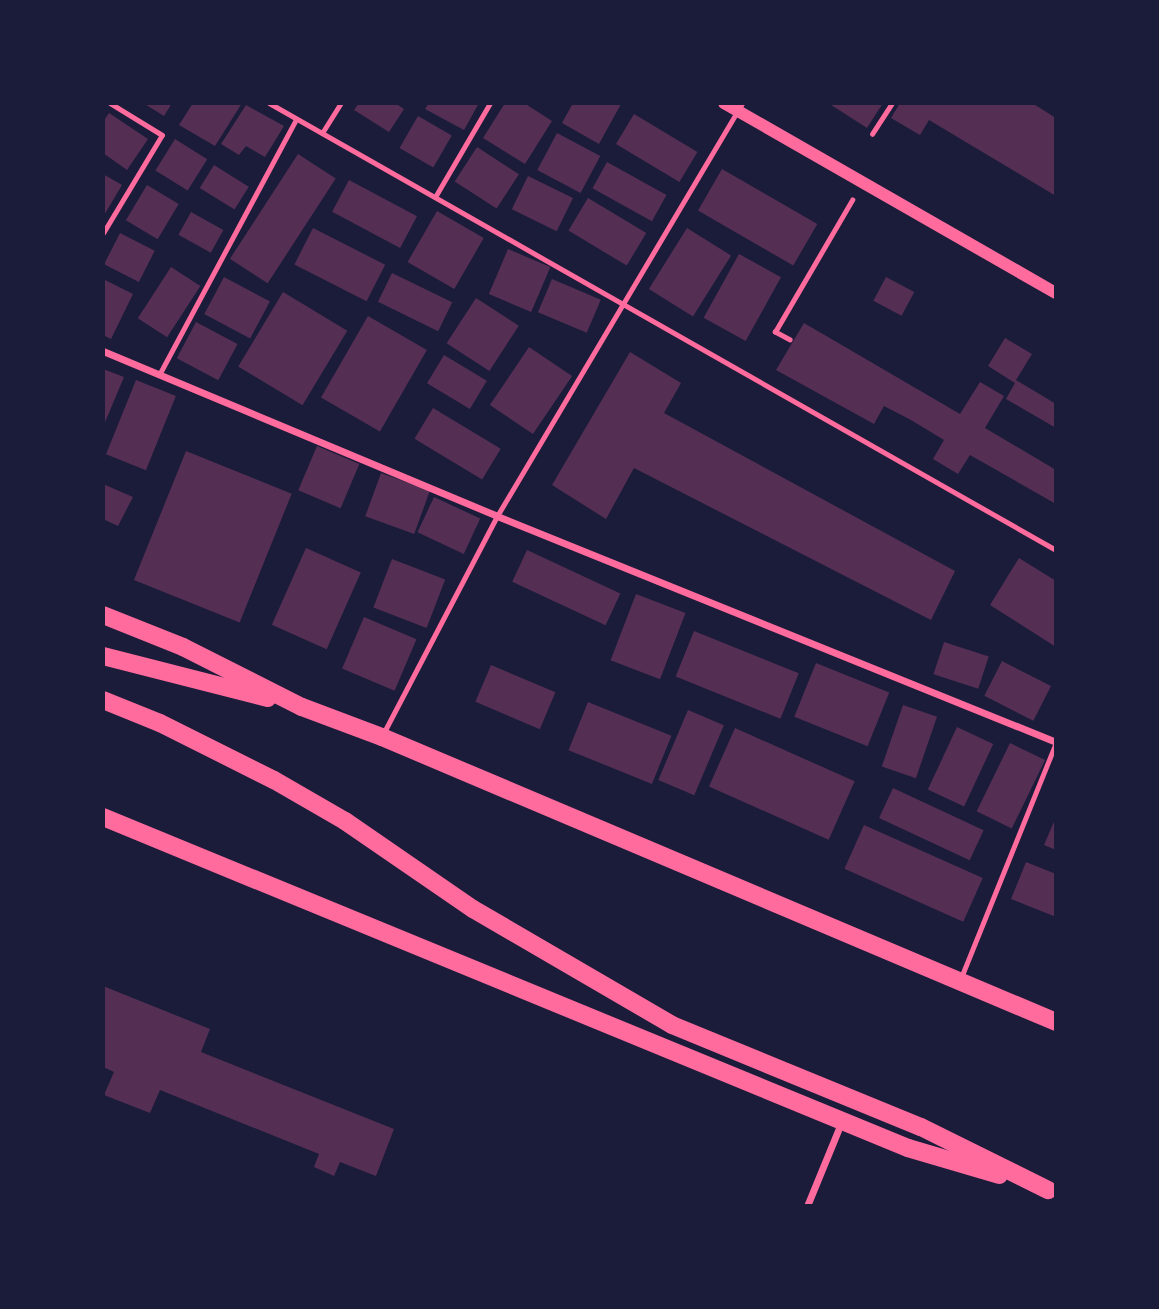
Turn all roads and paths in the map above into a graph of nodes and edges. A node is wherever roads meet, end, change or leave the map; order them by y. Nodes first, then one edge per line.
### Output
1 (110, 103) edge
2 (269, 103) edge
3 (341, 103) edge
4 (490, 103) edge
5 (724, 103) edge
6 (892, 103) edge
7 (740, 107) edge
8 (296, 119) junction
9 (322, 134) junction
10 (872, 134) dead end
11 (862, 184) junction
12 (435, 197) junction
13 (103, 233) edge
14 (1056, 293) edge
15 (625, 303) junction
16 (790, 340) dead end
17 (103, 351) edge
18 (160, 373) junction
19 (497, 516) junction
20 (1056, 550) edge
21 (103, 615) edge
22 (103, 656) edge
23 (103, 700) edge
24 (302, 707) junction
25 (382, 737) junction
26 (1056, 742) edge
27 (103, 817) edge
28 (959, 983) junction
29 (1056, 1022) edge
30 (842, 1119) junction
31 (1052, 1192) edge
32 (807, 1206) edge

1 - 13 lane
2 - 8 lane
3 - 9 lane
4 - 12 lane
5 - 7 street
6 - 10 path
7 - 11 street
7 - 15 lane
8 - 9 lane
8 - 18 lane
9 - 12 lane
11 - 14 street
11 - 16 path
12 - 15 lane
15 - 19 lane
15 - 20 lane
17 - 18 street
18 - 19 street
19 - 25 lane
19 - 26 street
21 - 24 main road
22 - 24 main road
23 - 31 main road
24 - 25 main road
25 - 28 main road
26 - 28 lane
27 - 30 main road
28 - 29 main road
30 - 31 main road
30 - 32 street

